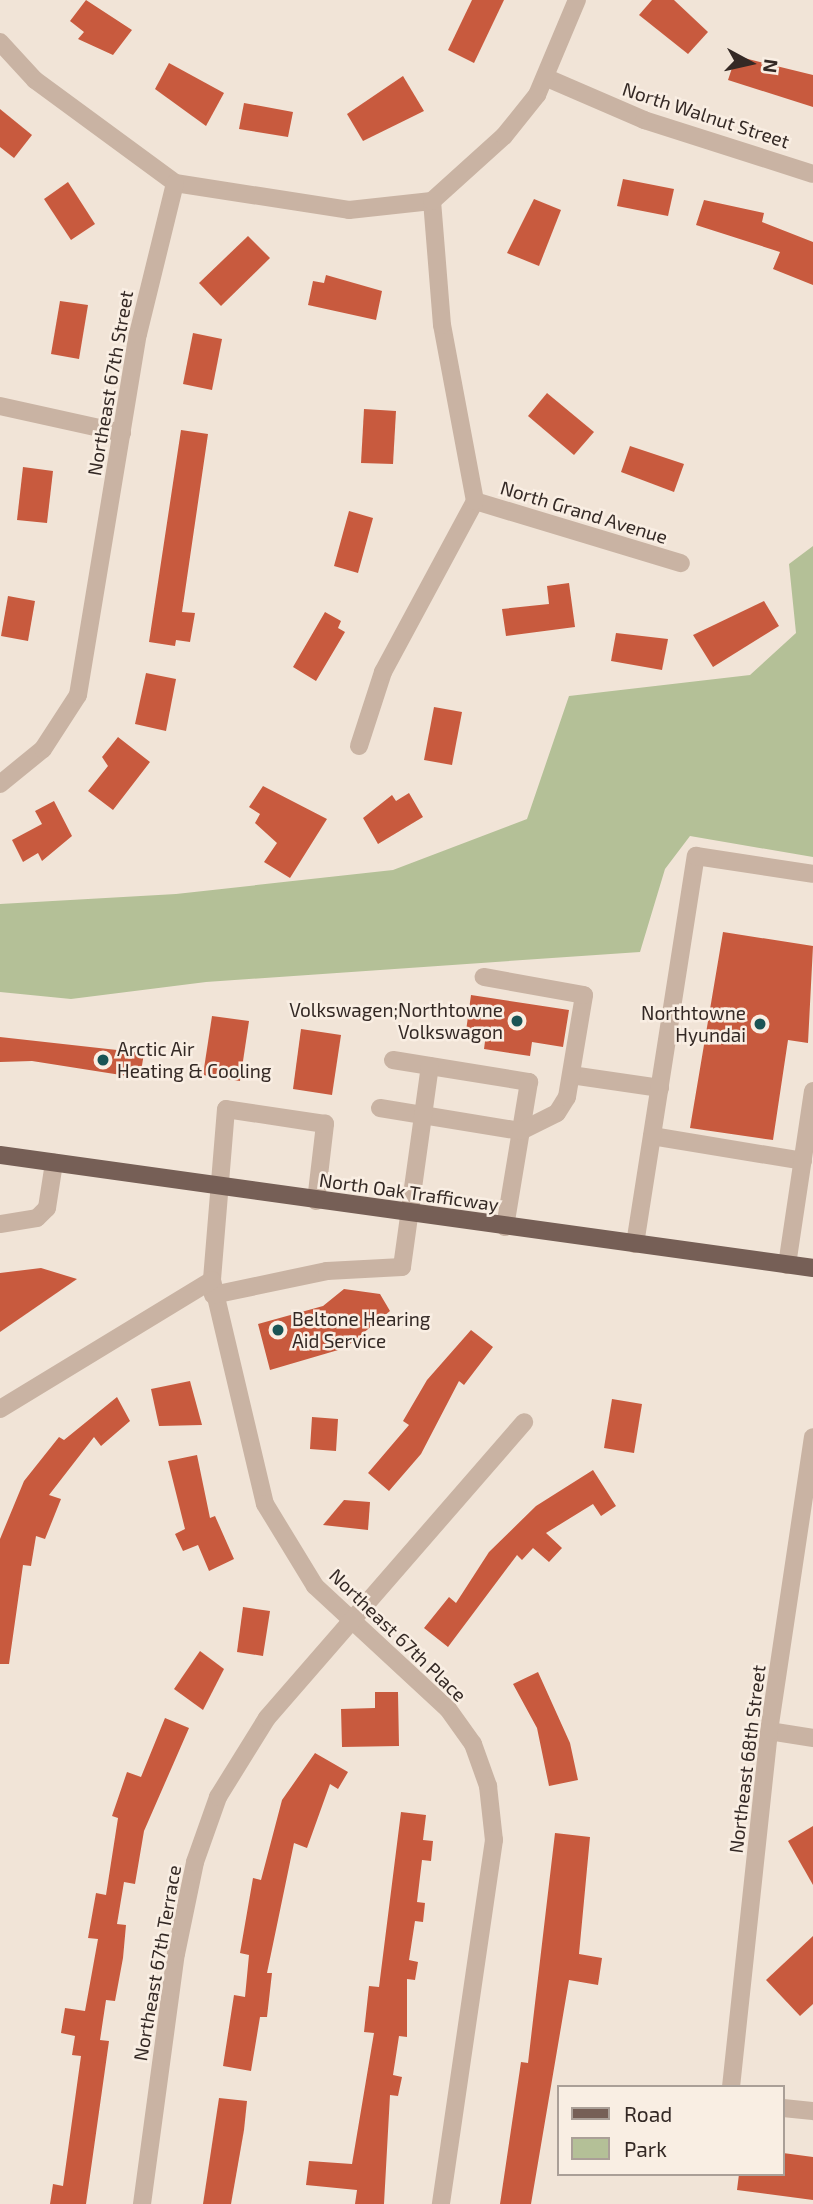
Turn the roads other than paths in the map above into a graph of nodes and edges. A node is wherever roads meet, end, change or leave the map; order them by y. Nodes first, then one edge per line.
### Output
1 (577, 0) edge
2 (0, 42) edge
3 (547, 78) junction
4 (813, 174) edge
5 (174, 183) junction
6 (432, 201) junction
7 (0, 407) edge
8 (122, 433) junction
9 (475, 501) junction
10 (681, 563) dead end
11 (359, 746) dead end
12 (0, 784) edge
13 (813, 874) edge
14 (484, 976) dead end
15 (393, 1060) dead end
16 (430, 1066) junction
17 (572, 1075) junction
18 (660, 1088) junction
19 (813, 1091) edge
20 (380, 1108) dead end
21 (422, 1114) junction
22 (521, 1131) junction
23 (652, 1136) junction
24 (0, 1155) edge
25 (803, 1161) junction
26 (54, 1163) junction
27 (216, 1188) junction
28 (316, 1201) junction
29 (406, 1213) junction
30 (0, 1224) edge
31 (505, 1227) junction
32 (635, 1244) junction
33 (787, 1265) junction
34 (813, 1268) edge
35 (213, 1287) junction
36 (0, 1409) edge
37 (524, 1422) dead end
38 (813, 1437) edge
39 (811, 1458) edge
40 (805, 1541) edge
41 (354, 1619) junction
42 (769, 1731) junction
43 (813, 1738) edge
44 (731, 2085) edge
45 (785, 2108) edge
46 (813, 2111) edge
47 (142, 2204) edge
48 (442, 2204) edge

1 - 3 street
2 - 5 street
3 - 4 street, North Walnut Street
3 - 6 street
5 - 6 street
5 - 8 street, Northeast 67th Street
6 - 9 street
7 - 8 street
8 - 12 street, Northeast 67th Street
9 - 10 street, North Grand Avenue
9 - 11 street
13 - 18 street
14 - 17 street
15 - 16 street
16 - 21 street
16 - 22 street
17 - 18 street
17 - 22 street
18 - 23 street
19 - 25 street
20 - 21 street
21 - 22 street
21 - 29 street
22 - 31 street
23 - 25 street
23 - 32 street
24 - 26 main road, North Oak Trafficway
25 - 33 street
26 - 27 main road, North Oak Trafficway
26 - 30 street
27 - 28 main road, North Oak Trafficway
27 - 28 street, Northeast 67th Place
27 - 35 street, Northeast 67th Place
28 - 29 main road, North Oak Trafficway
29 - 31 main road, North Oak Trafficway
29 - 35 street
31 - 32 main road, North Oak Trafficway
32 - 33 main road, North Oak Trafficway
33 - 34 main road, North Oak Trafficway
35 - 36 street
35 - 41 street, Northeast 67th Place
37 - 41 street, Northeast 67th Terrace
38 - 39 street, Northeast 68th Street
39 - 40 street, Northeast 68th Street
40 - 42 street, Northeast 68th Street
41 - 47 street, Northeast 67th Terrace
41 - 48 street, Northeast 67th Place
42 - 43 street
42 - 44 street, Northeast 68th Street
45 - 46 street

